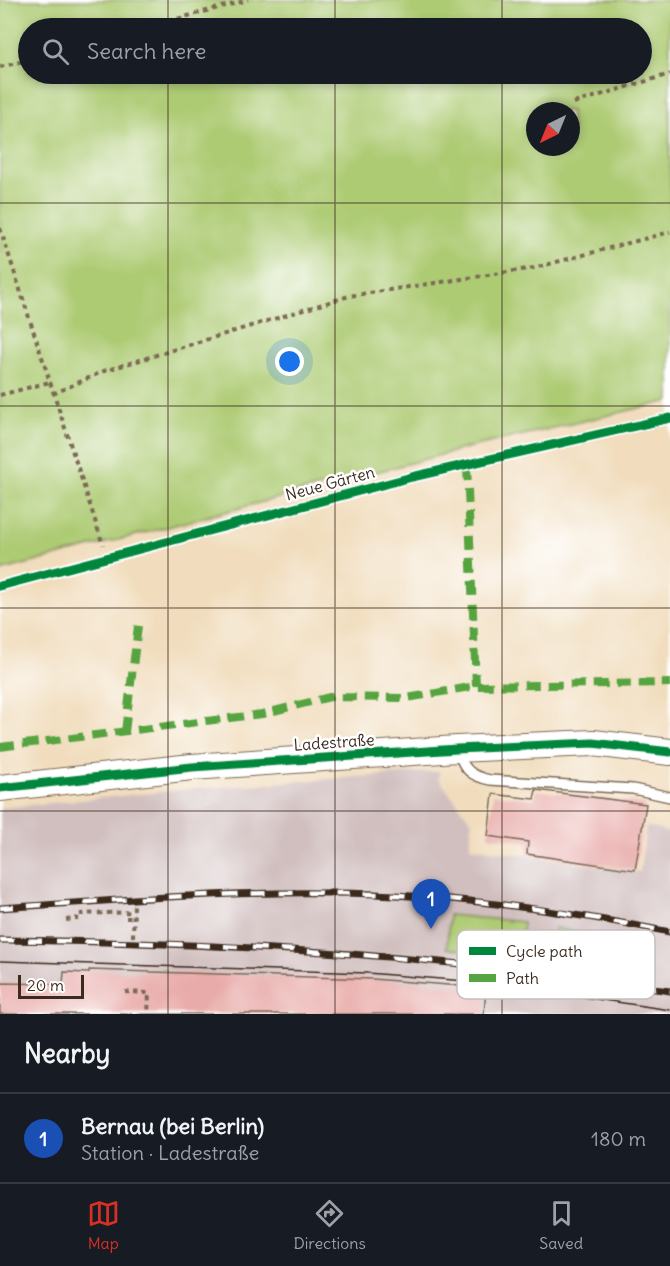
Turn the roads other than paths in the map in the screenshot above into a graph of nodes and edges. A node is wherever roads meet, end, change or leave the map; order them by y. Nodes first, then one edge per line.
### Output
1 (670, 418) edge
2 (0, 586) edge
3 (457, 749) junction
4 (670, 752) edge
5 (0, 788) edge
6 (670, 796) edge

1 - 2 lane, Neue Gärten
3 - 4 street, Ladestraße
3 - 5 street, Ladestraße
3 - 6 lane

